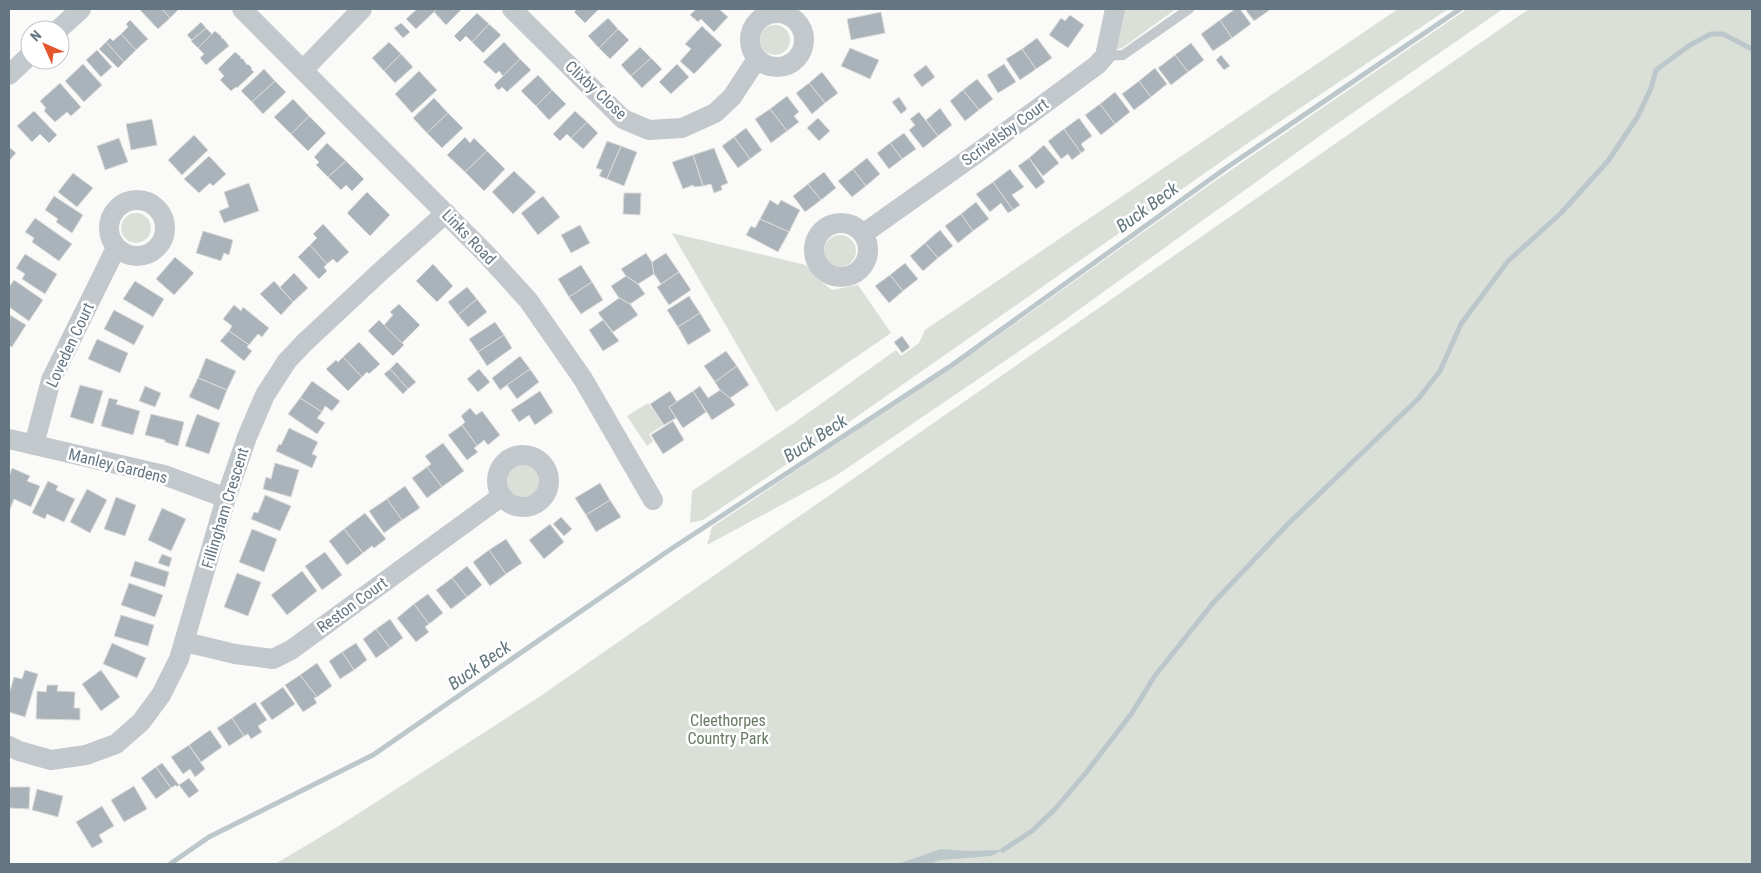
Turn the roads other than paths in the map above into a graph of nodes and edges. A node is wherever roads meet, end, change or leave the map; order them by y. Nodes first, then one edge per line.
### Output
1 (81, 9) edge
2 (242, 9) edge
3 (362, 9) edge
4 (512, 9) edge
5 (1115, 9) edge
6 (1190, 9) edge
7 (69, 20) edge
8 (1105, 56) junction
9 (757, 59) dead end
10 (20, 65) edge
11 (302, 70) junction
12 (9, 75) edge
13 (446, 213) junction
14 (863, 234) dead end
15 (116, 248) dead end
16 (9, 439) edge
17 (34, 445) junction
18 (502, 496) dead end
19 (226, 498) junction
20 (653, 500) dead end
21 (185, 642) junction
22 (9, 746) edge

1 - 7 street
2 - 11 street, Links Road
3 - 11 street
4 - 9 street, Clixby Close
5 - 8 street
6 - 8 lane
8 - 14 street, Scrivelsby Court
10 - 12 street
11 - 13 street, Links Road
13 - 19 street, Fillingham Crescent
13 - 20 street, Links Road
15 - 17 street, Loveden Court
16 - 17 street, Manley Gardens
17 - 19 street, Manley Gardens
18 - 21 street, Reston Court
19 - 21 street, Fillingham Crescent
21 - 22 street, Fillingham Crescent

